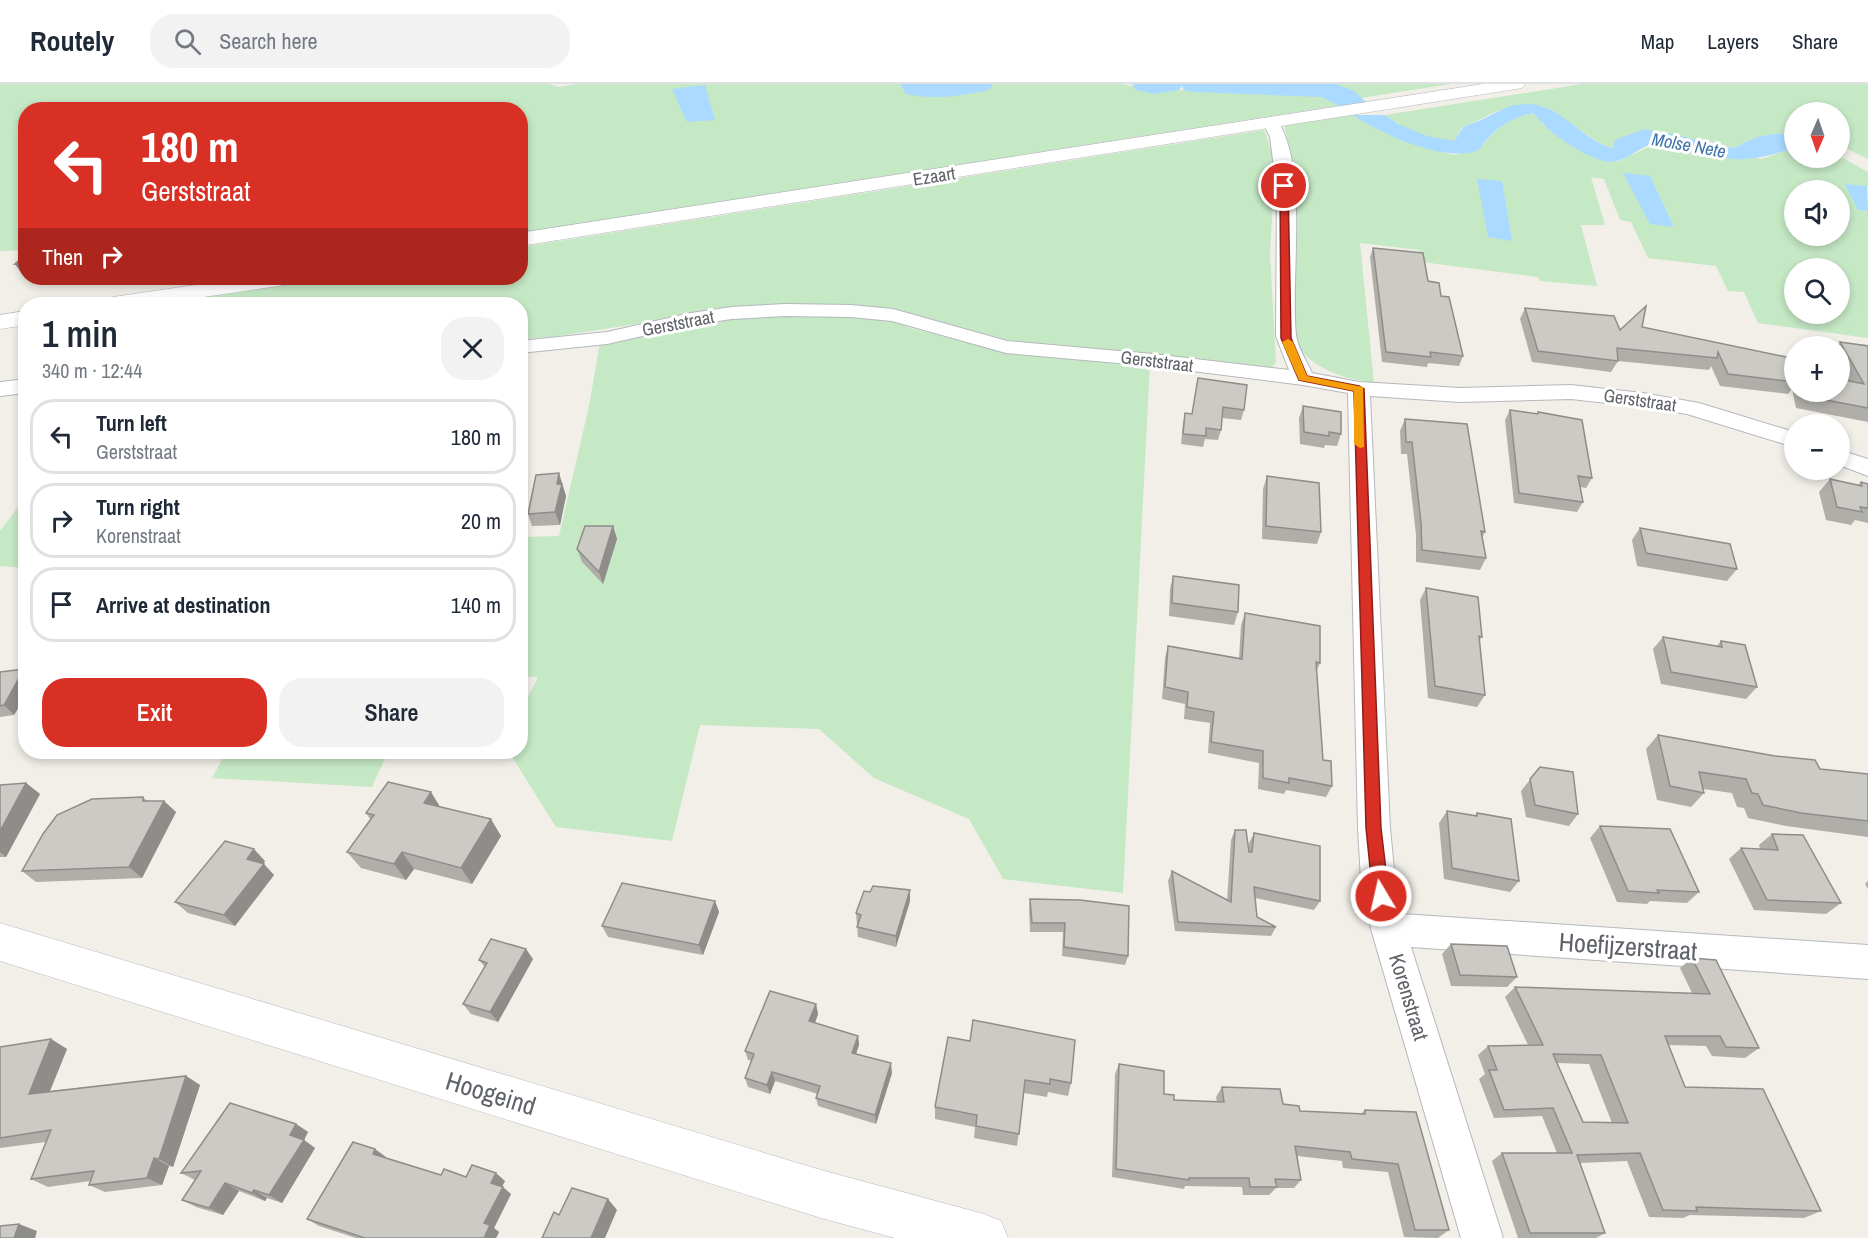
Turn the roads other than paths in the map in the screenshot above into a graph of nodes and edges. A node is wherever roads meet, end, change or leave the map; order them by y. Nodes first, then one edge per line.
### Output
1 (1516, 84) edge
2 (1271, 123) junction
3 (528, 239) edge
4 (239, 285) edge
5 (159, 297) edge
6 (18, 319) edge
7 (0, 322) edge
8 (528, 346) edge
9 (1303, 378) junction
10 (18, 388) edge
11 (0, 389) edge
12 (1359, 389) junction
13 (1784, 437) edge
14 (1850, 461) edge
15 (1868, 468) edge
16 (1388, 929) junction
17 (0, 942) edge
18 (1868, 962) edge
19 (984, 1238) edge
20 (1482, 1238) edge

1 - 2 main road, Ezaart
2 - 3 main road, Ezaart
2 - 9 street
4 - 5 main road
6 - 7 main road
8 - 9 street, Gerststraat
9 - 12 street, Gerststraat
10 - 11 street
12 - 13 street, Gerststraat
12 - 16 street, Korenstraat
14 - 15 street
16 - 18 street, Hoefijzerstraat
16 - 20 street, Korenstraat
17 - 19 main road, Hoogeind

